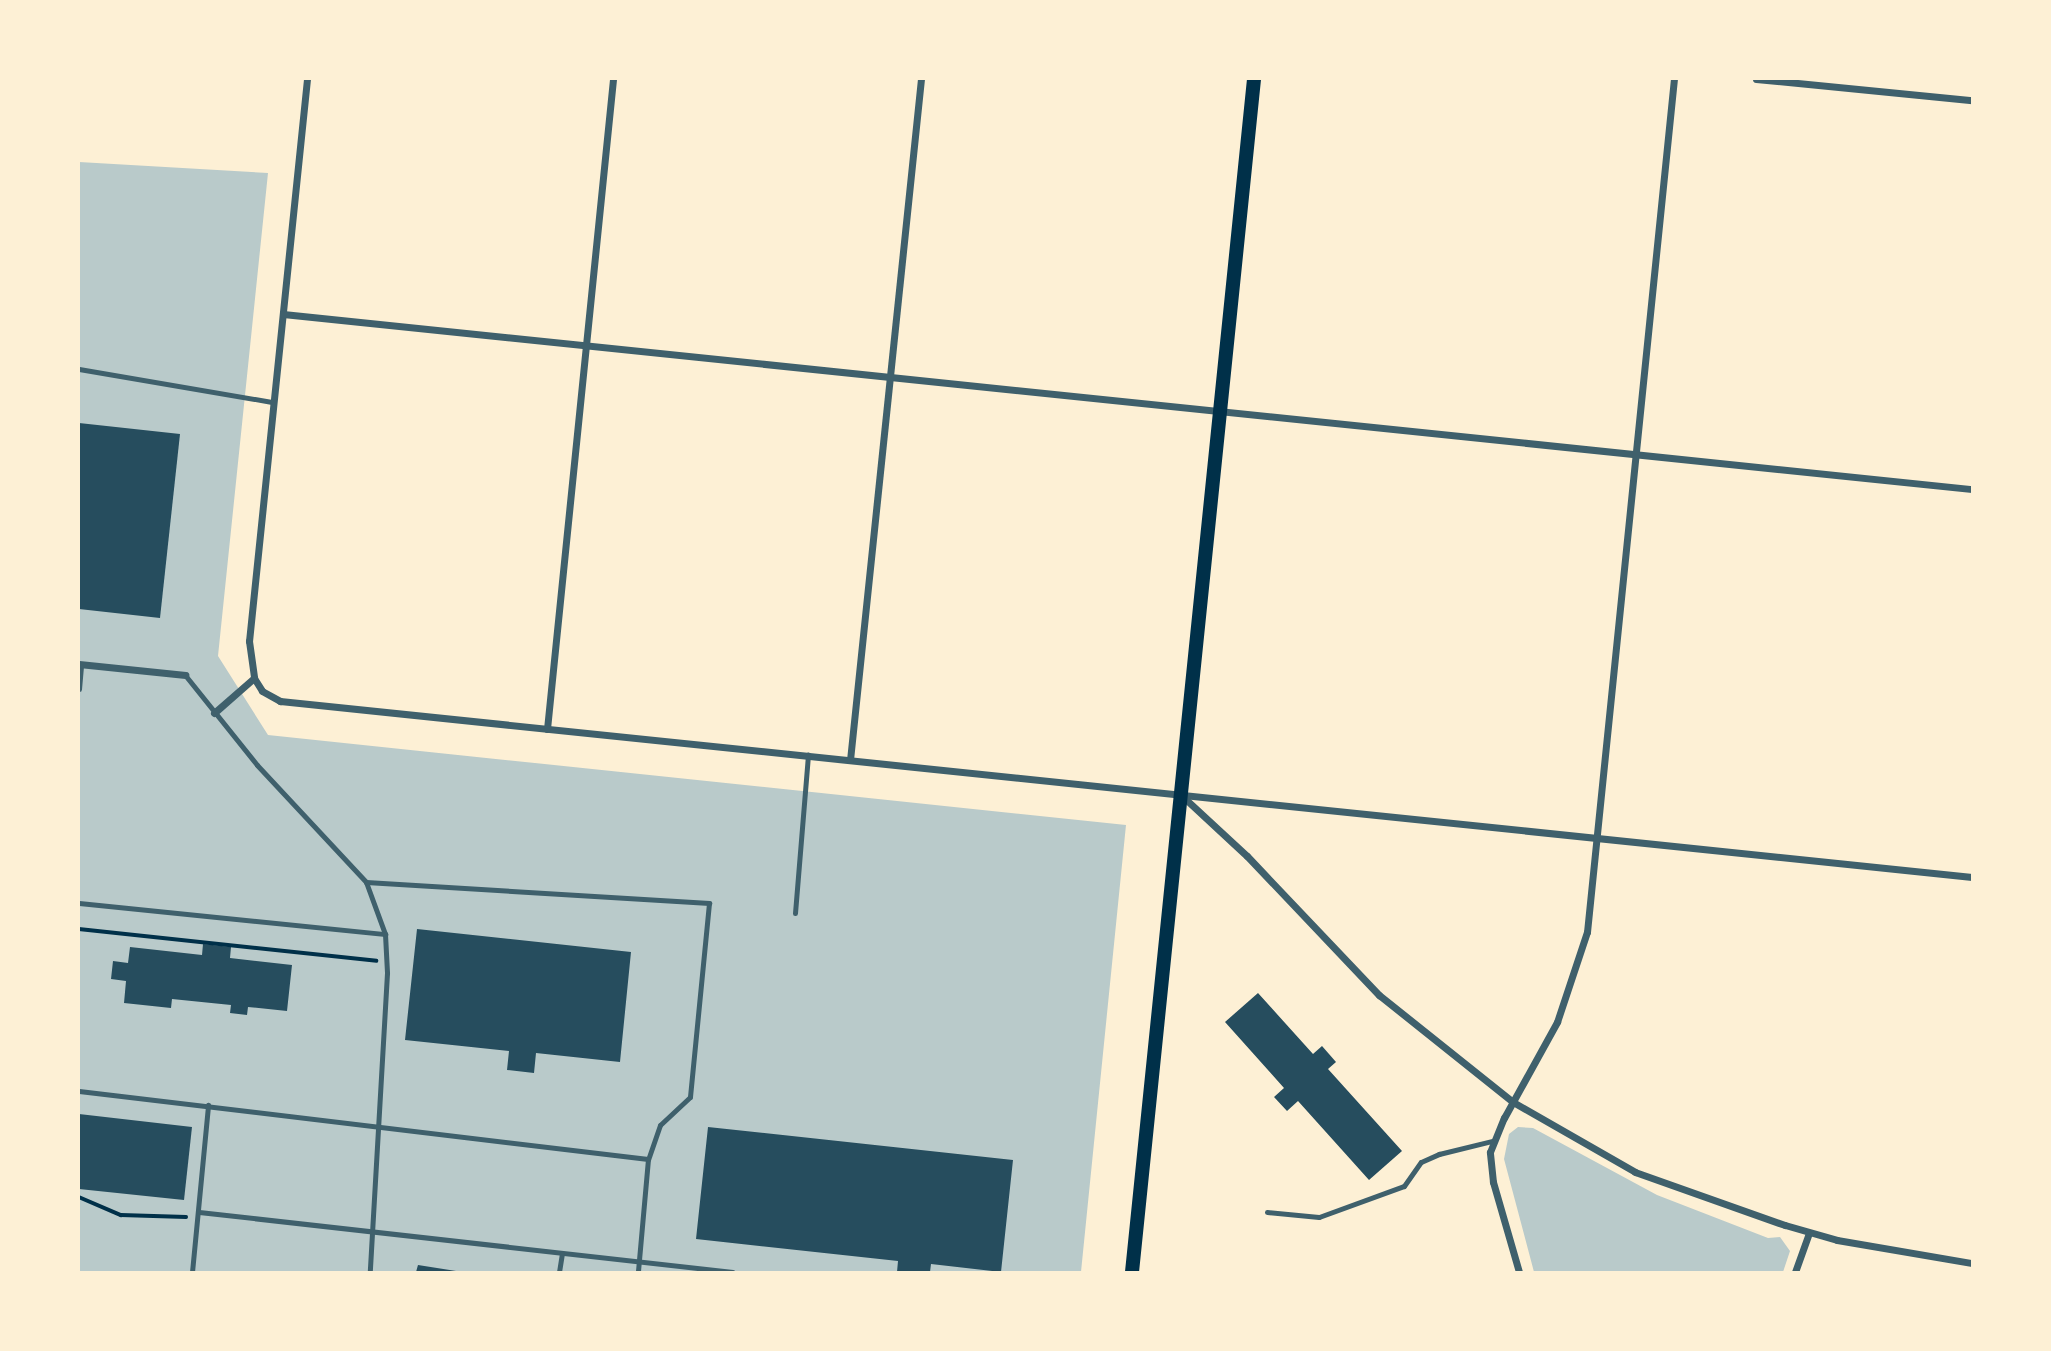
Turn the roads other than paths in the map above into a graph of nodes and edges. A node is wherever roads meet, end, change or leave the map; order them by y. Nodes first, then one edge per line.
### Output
1 (307, 79) edge
2 (613, 79) edge
3 (921, 79) edge
4 (1254, 79) edge
5 (1674, 79) edge
6 (1756, 79) edge
7 (1972, 100) edge
8 (283, 314) junction
9 (586, 345) junction
10 (79, 369) edge
11 (890, 376) junction
12 (273, 402) junction
13 (1219, 410) junction
14 (1638, 452) junction
15 (1972, 489) edge
16 (80, 664) edge
17 (185, 675) joint
18 (254, 678) junction
19 (79, 689) edge
20 (214, 713) junction
21 (547, 729) junction
22 (808, 755) junction
23 (850, 761) junction
24 (1180, 793) junction
25 (1600, 838) junction
26 (1972, 877) edge
27 (366, 882) junction
28 (79, 904) edge
29 (795, 913) dead end
30 (385, 934) junction
31 (79, 1091) edge
32 (1513, 1101) junction
33 (208, 1105) junction
34 (376, 1128) junction
35 (1492, 1141) junction
36 (648, 1159) junction
37 (1267, 1212) dead end
38 (198, 1216) junction
39 (373, 1231) junction
40 (1809, 1233) junction
41 (562, 1253) junction
42 (640, 1261) junction
43 (1972, 1262) edge
44 (192, 1272) edge
45 (370, 1272) edge
46 (559, 1272) edge
47 (638, 1272) edge
48 (733, 1272) edge
49 (1132, 1272) edge
50 (1519, 1272) edge
51 (1795, 1272) edge

1 - 8 street
2 - 9 street
3 - 11 street
4 - 13 main road
5 - 14 street
6 - 7 street
8 - 9 street
8 - 12 street
9 - 11 street
9 - 21 street
10 - 12 lane
11 - 13 street
11 - 23 street
12 - 18 street
13 - 14 street
13 - 24 main road
14 - 15 street
14 - 25 street
16 - 17 street
16 - 19 lane
17 - 20 lane
18 - 20 street
18 - 21 street
20 - 27 lane
21 - 22 street
22 - 23 street
22 - 29 lane
23 - 24 street
24 - 25 street
24 - 32 street
24 - 49 main road
25 - 26 street
25 - 32 street
27 - 30 lane
27 - 36 lane
28 - 30 lane
30 - 34 lane
31 - 33 lane
32 - 35 street
32 - 40 street
33 - 34 lane
33 - 38 lane
34 - 36 lane
34 - 39 lane
35 - 37 lane
35 - 50 street
36 - 42 lane
38 - 39 lane
38 - 44 lane
39 - 41 lane
39 - 45 lane
40 - 43 street
40 - 51 street
41 - 42 lane
41 - 46 lane
42 - 47 lane
42 - 48 lane

